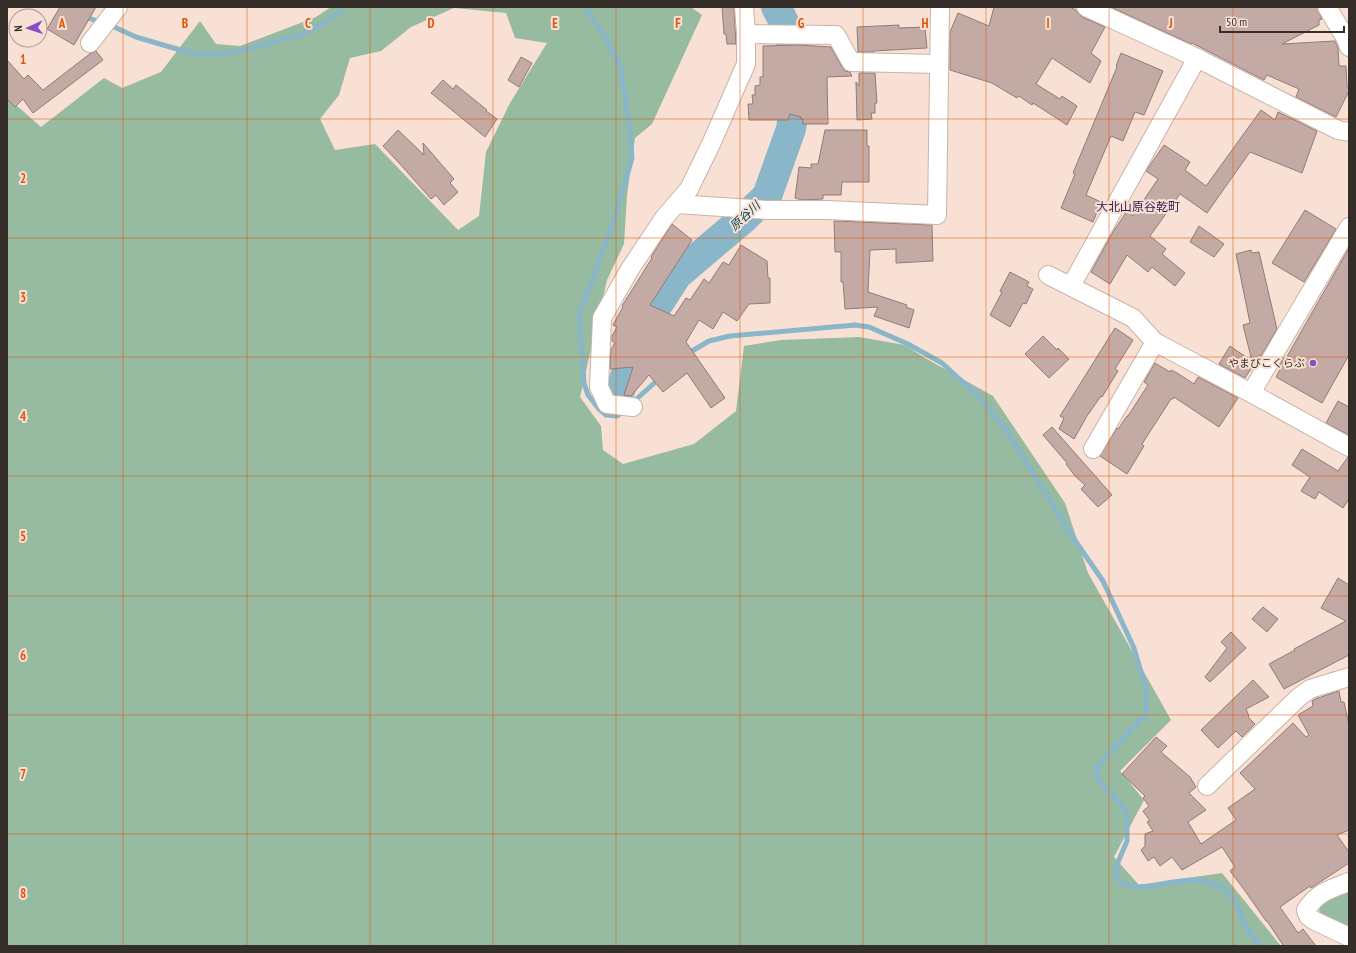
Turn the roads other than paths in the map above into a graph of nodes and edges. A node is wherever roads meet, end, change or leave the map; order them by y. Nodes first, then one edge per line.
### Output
1 (118, 7) edge
2 (744, 7) edge
3 (940, 7) edge
4 (1086, 7) edge
5 (1327, 7) edge
6 (746, 34) junction
7 (1348, 40) edge
8 (90, 43) dead end
9 (1197, 58) junction
10 (938, 64) junction
11 (1349, 132) edge
12 (676, 204) junction
13 (1349, 227) edge
14 (1048, 275) dead end
15 (1071, 286) junction
16 (1155, 342) junction
17 (1251, 393) junction
18 (633, 407) dead end
19 (1349, 447) edge
20 (1093, 449) dead end
21 (1349, 677) edge
22 (1207, 786) dead end
23 (1349, 882) edge
24 (1349, 937) edge

1 - 8 street
2 - 6 street
3 - 10 street
4 - 9 street
5 - 7 street
6 - 10 street
6 - 12 street
9 - 11 street
9 - 15 street
10 - 12 street
12 - 18 street
13 - 17 street
14 - 15 street
15 - 16 street
16 - 17 street
16 - 20 street
17 - 19 street
21 - 22 street
23 - 24 street

